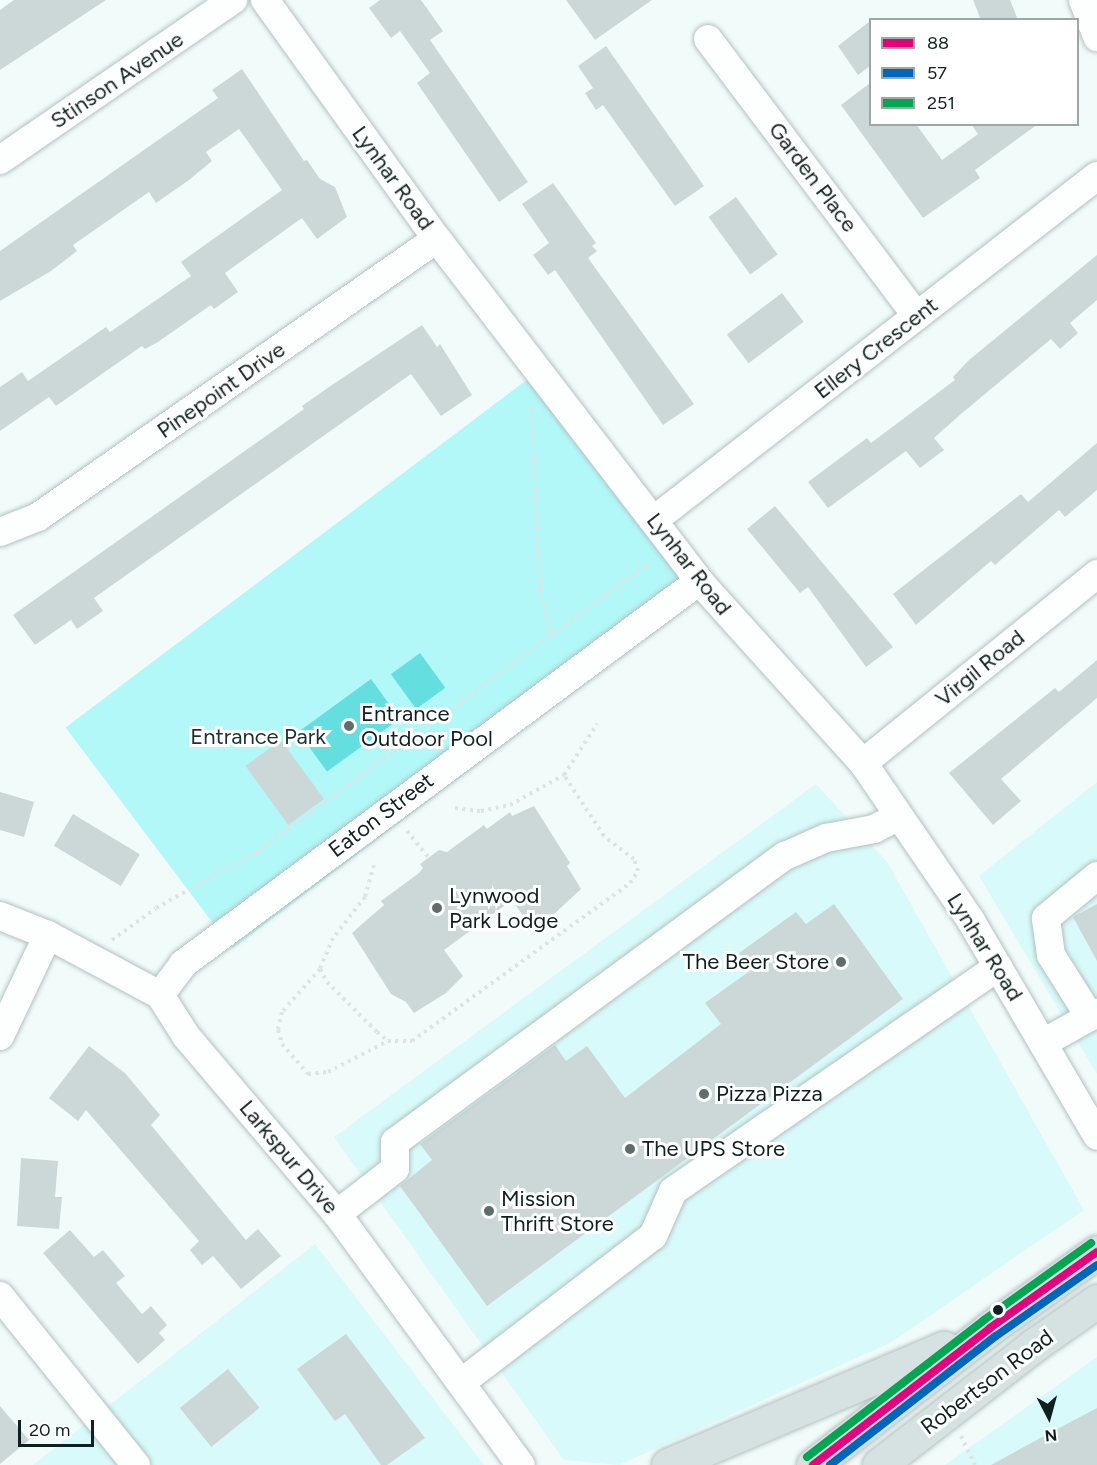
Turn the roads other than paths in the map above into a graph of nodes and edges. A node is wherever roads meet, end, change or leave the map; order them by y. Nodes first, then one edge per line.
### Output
1 (233, 0) edge
2 (265, 0) edge
3 (1083, 0) edge
4 (1097, 37) edge
5 (708, 39) dead end
6 (0, 160) edge
7 (1097, 176) edge
8 (437, 239) junction
9 (917, 316) junction
10 (654, 520) junction
11 (0, 532) edge
12 (1097, 574) edge
13 (699, 581) junction
14 (863, 763) junction
15 (899, 816) junction
16 (1097, 876) edge
17 (0, 916) edge
18 (48, 935) junction
19 (998, 967) junction
20 (160, 995) junction
21 (1094, 1015) edge
22 (0, 1036) edge
23 (1043, 1043) junction
24 (1097, 1136) edge
25 (337, 1214) junction
26 (1097, 1252) edge
27 (0, 1296) edge
28 (1097, 1301) edge
29 (990, 1328) junction
30 (462, 1382) junction
31 (136, 1465) edge
32 (521, 1465) edge
33 (669, 1465) edge
34 (813, 1465) edge
35 (879, 1465) edge

1 - 6 street, Stinson Avenue
2 - 8 street, Lynhar Road
3 - 4 street
5 - 9 street, Garden Place
7 - 9 street, Ellery Crescent
8 - 10 street, Lynhar Road
8 - 11 street, Pinepoint Drive
9 - 10 street, Ellery Crescent
10 - 13 street, Lynhar Road
12 - 14 street, Virgil Road
13 - 14 street, Lynhar Road
13 - 20 street, Eaton Street
14 - 15 street, Lynhar Road
15 - 19 street, Lynhar Road
15 - 25 street
16 - 21 street
17 - 18 street, Larkspur Drive
18 - 20 street, Larkspur Drive
18 - 22 street
19 - 23 street, Lynhar Road
19 - 30 street
20 - 25 street, Larkspur Drive
21 - 23 street
23 - 24 street, Lynhar Road
25 - 30 street, Larkspur Drive
26 - 29 main road, Robertson Road
27 - 31 street
28 - 35 main road, Robertson Road
29 - 33 main road
29 - 34 main road, Robertson Road
30 - 32 street, Larkspur Drive

